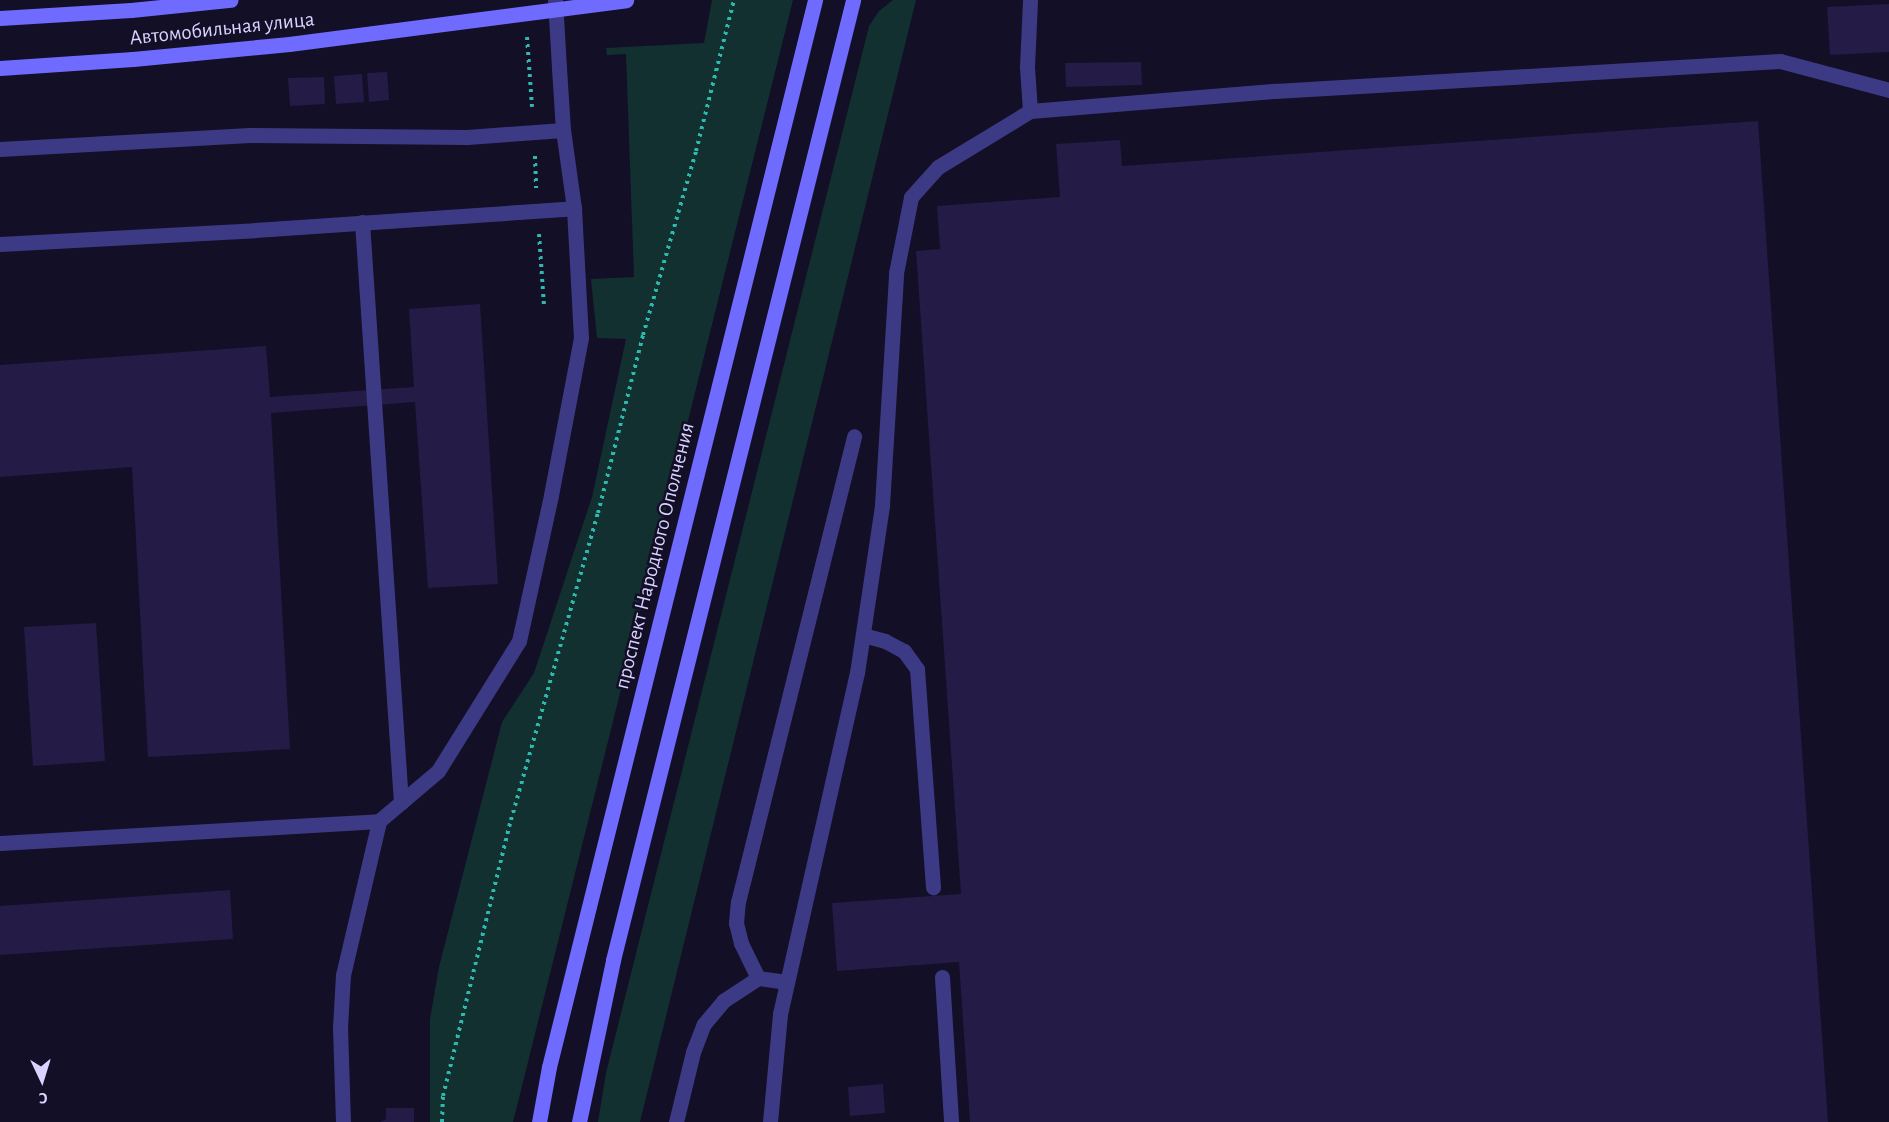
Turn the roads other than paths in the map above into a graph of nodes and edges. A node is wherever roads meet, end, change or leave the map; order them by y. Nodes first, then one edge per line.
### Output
1 (230, 0) edge
2 (555, 0) edge
3 (626, 0) edge
4 (815, 0) edge
5 (853, 0) edge
6 (1030, 0) edge
7 (0, 18) edge
8 (0, 68) edge
9 (1889, 90) edge
10 (1030, 111) junction
11 (563, 130) junction
12 (0, 149) edge
13 (574, 208) junction
14 (362, 222) junction
15 (0, 244) edge
16 (854, 436) dead end
17 (863, 635) junction
18 (401, 802) junction
19 (380, 821) junction
20 (0, 843) edge
21 (933, 887) dead end
22 (942, 977) dead end
23 (758, 978) junction
24 (787, 982) junction
25 (343, 1122) edge
26 (539, 1122) edge
27 (579, 1122) edge
28 (676, 1122) edge
29 (770, 1122) edge
30 (951, 1122) edge

1 - 7 main road, Автомобильная улица
2 - 11 street
3 - 8 main road, Автомобильная улица, bridge
4 - 26 main road, проспект Народного Ополчения
5 - 27 main road
6 - 10 street
9 - 10 street
10 - 17 street
11 - 12 street
11 - 13 street
13 - 14 street
13 - 18 street
14 - 15 street
14 - 18 street
16 - 23 street
17 - 21 street
17 - 24 street
18 - 19 street
19 - 20 street
19 - 25 street
22 - 30 street
23 - 24 street
23 - 28 street
24 - 29 street

